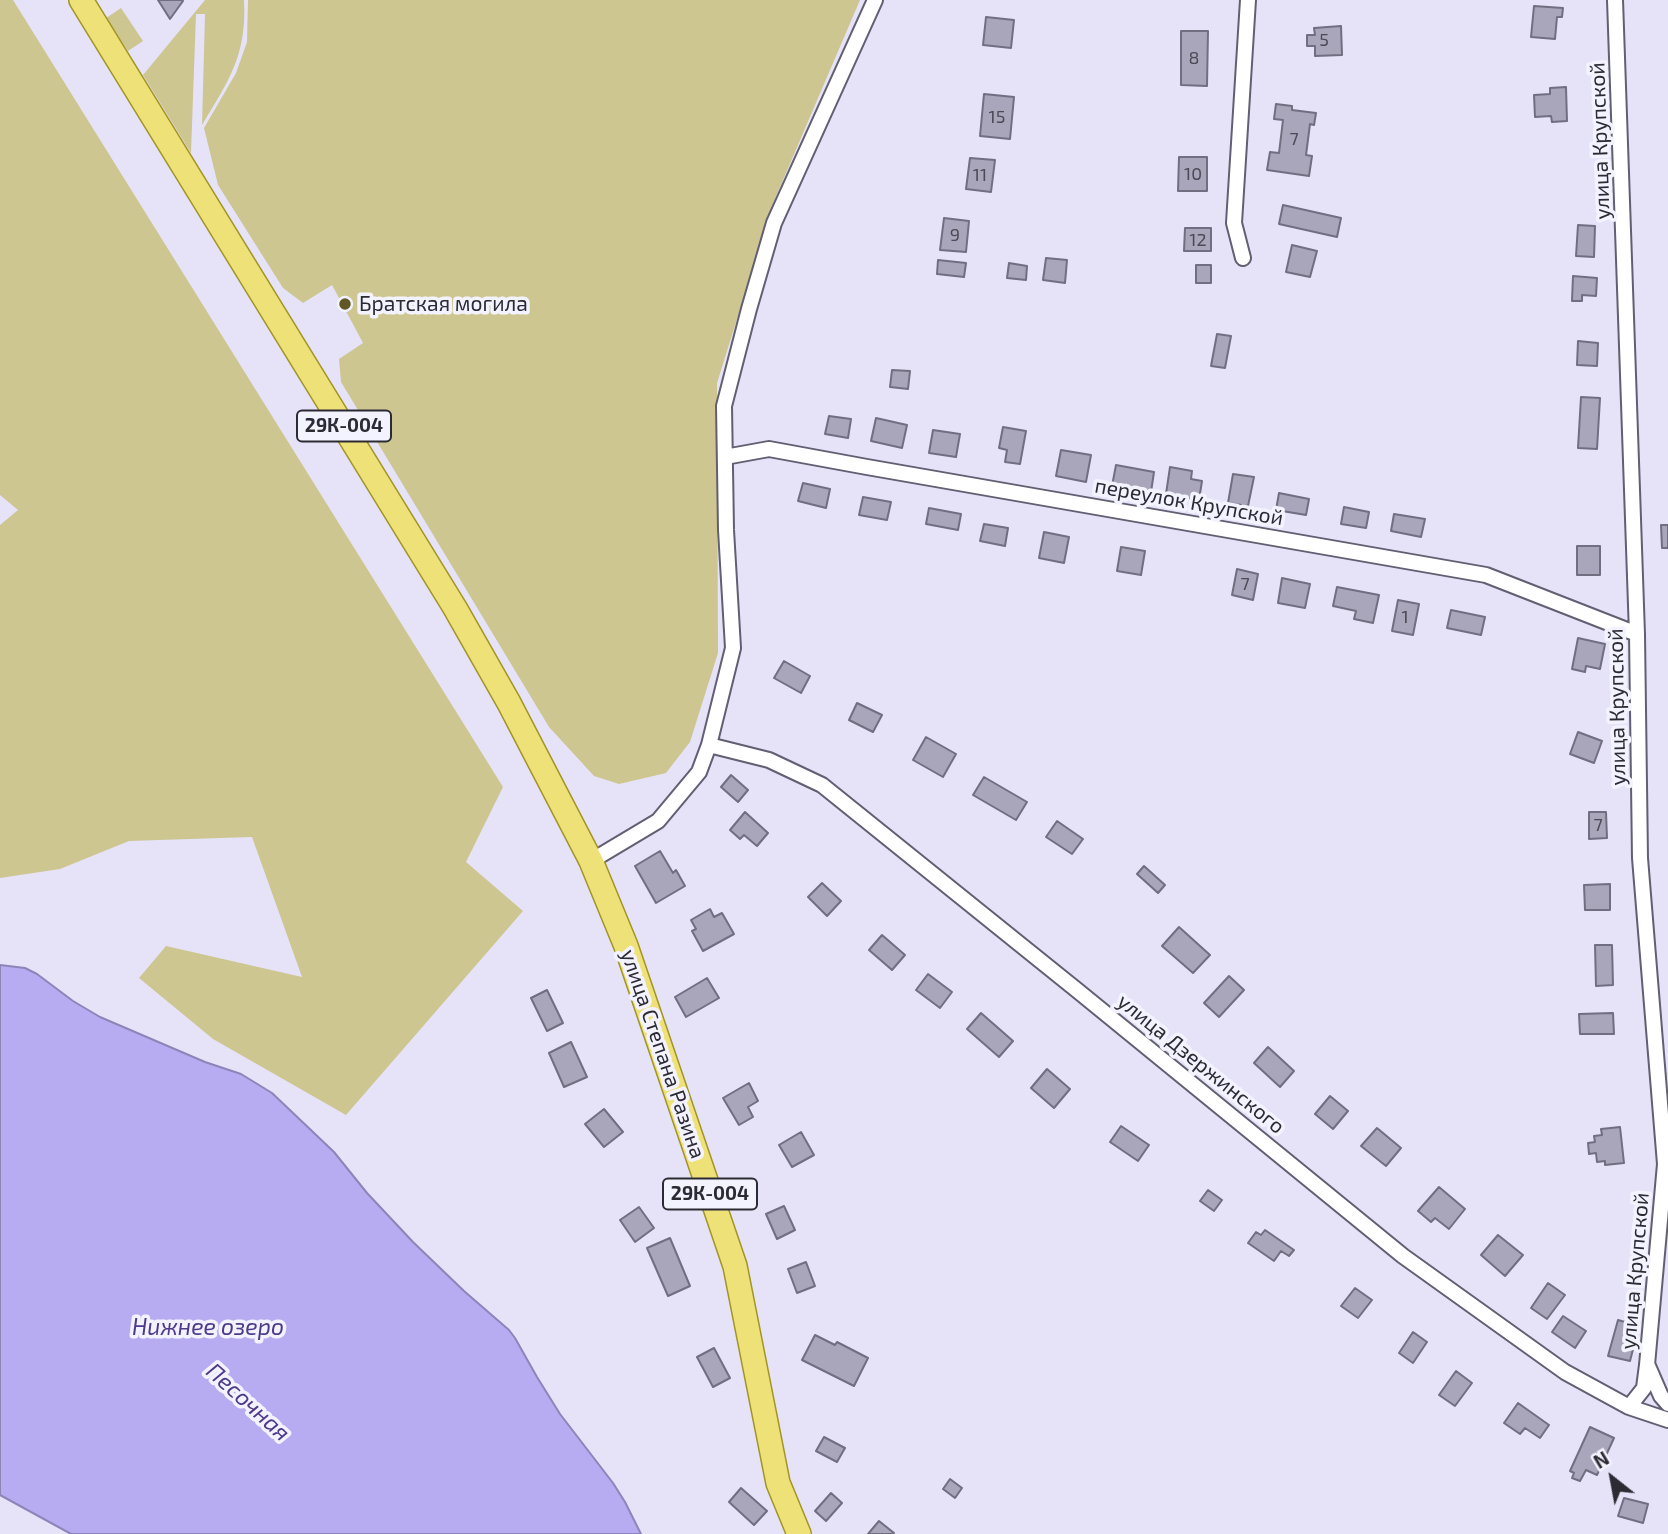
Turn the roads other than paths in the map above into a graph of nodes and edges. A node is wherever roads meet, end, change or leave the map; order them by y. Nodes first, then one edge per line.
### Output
1 (80, 0) edge
2 (875, 0) edge
3 (1248, 0) edge
4 (1615, 0) edge
5 (1242, 258) dead end
6 (725, 457) junction
7 (1637, 634) junction
8 (709, 745) junction
9 (591, 861) junction
10 (1647, 1365) junction
11 (1668, 1404) edge
12 (1629, 1407) junction
13 (1668, 1420) edge
14 (799, 1534) edge

1 - 9 main road, 29К-004
2 - 6 street
3 - 5 street
4 - 7 street, улица Крупской
6 - 7 street, переулок Крупской
6 - 8 street
7 - 10 street, улица Крупской
8 - 9 street
8 - 12 street, улица Дзержинского
9 - 14 main road, улица Степана Разина / 29К-004
10 - 11 street
10 - 12 street, улица Крупской
12 - 13 street, улица Дзержинского

